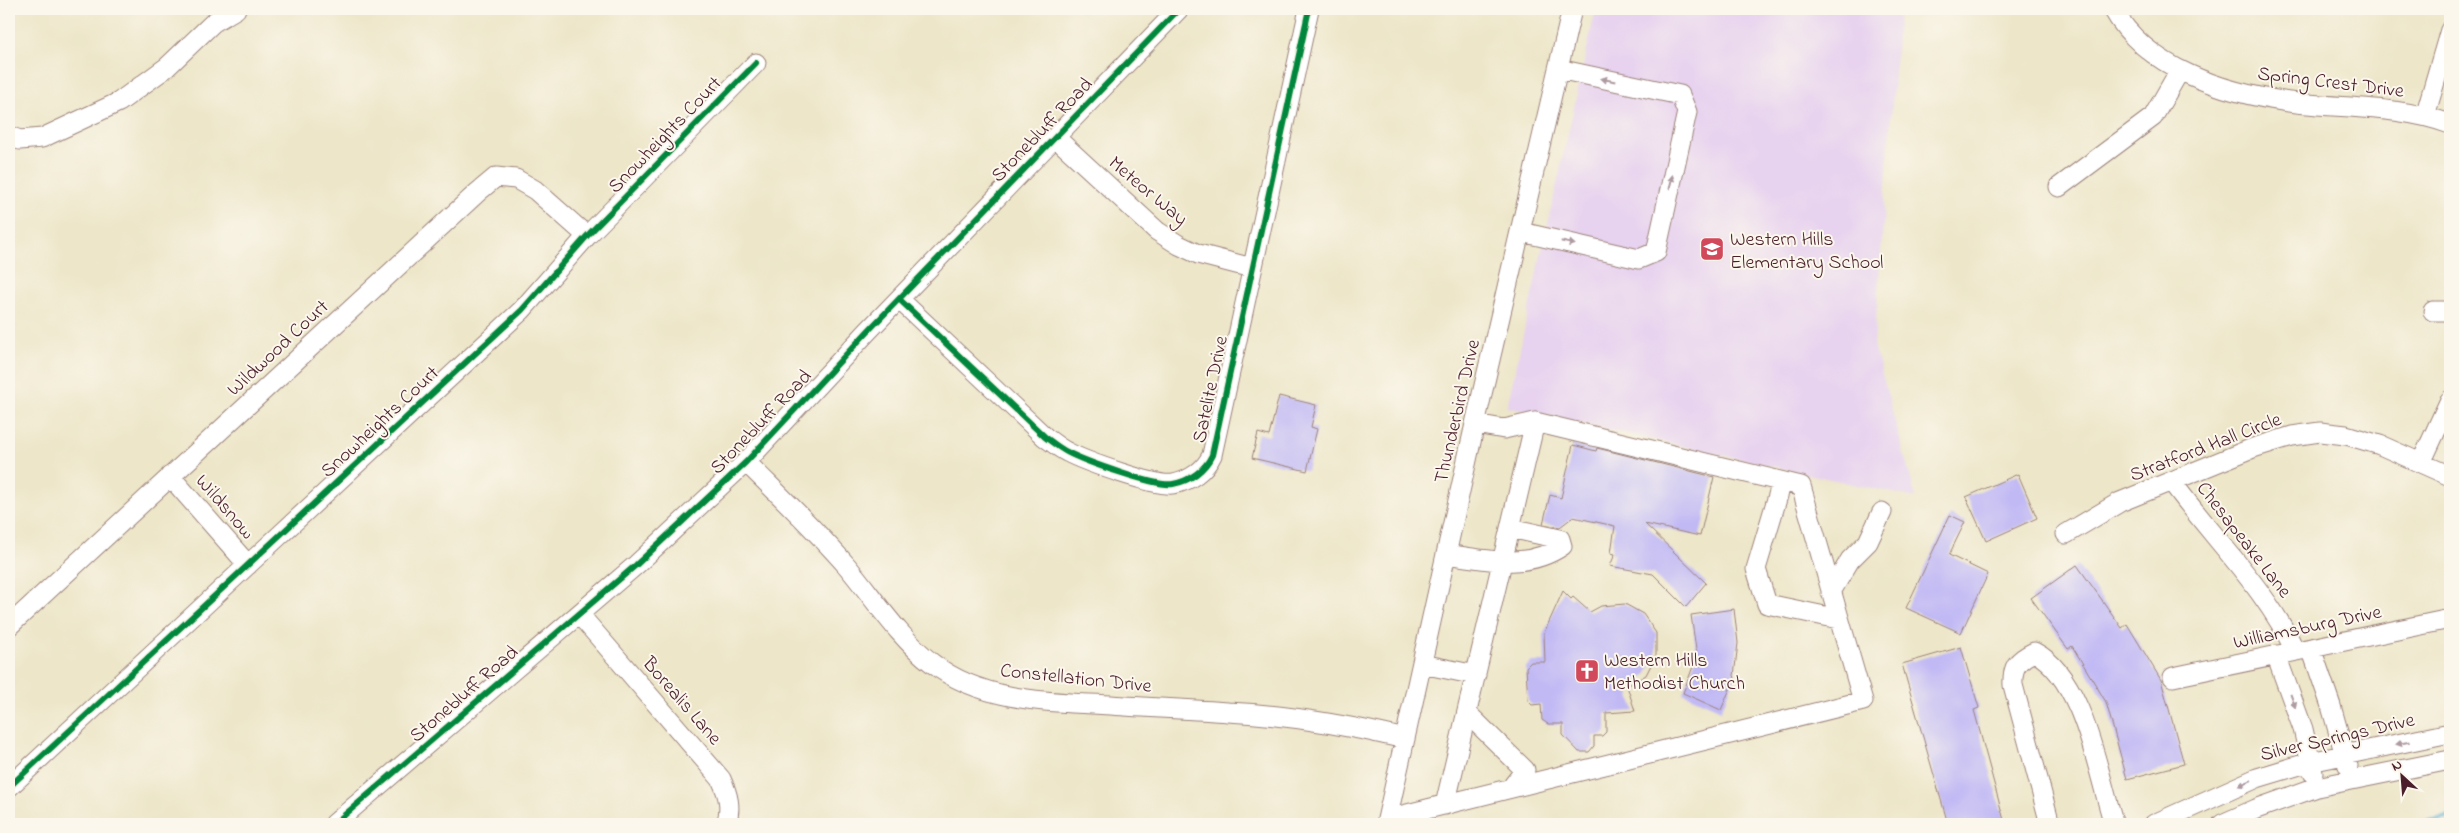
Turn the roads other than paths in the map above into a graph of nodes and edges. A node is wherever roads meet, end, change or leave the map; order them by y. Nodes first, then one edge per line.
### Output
1 (236, 9) edge
2 (1179, 9) edge
3 (1309, 9) edge
4 (1572, 9) edge
5 (2113, 9) edge
6 (2450, 30) edge
7 (756, 63) dead end
8 (1558, 69) junction
9 (2180, 70) junction
10 (2425, 116) junction
11 (2450, 124) edge
12 (9, 136) edge
13 (1055, 137) junction
14 (2059, 187) dead end
15 (1521, 232) junction
16 (587, 236) junction
17 (1252, 268) junction
18 (900, 298) junction
19 (2450, 400) edge
20 (1535, 422) junction
21 (1475, 424) junction
22 (746, 462) junction
23 (2421, 464) junction
24 (170, 476) junction
25 (2450, 476) edge
26 (1782, 482) junction
27 (2172, 482) junction
28 (1882, 512) dead end
29 (1510, 528) junction
30 (2066, 534) dead end
31 (1446, 554) junction
32 (1502, 563) junction
33 (248, 565) junction
34 (1831, 592) junction
35 (579, 614) junction
36 (1839, 619) junction
37 (2450, 619) edge
38 (9, 626) edge
39 (2303, 650) junction
40 (2276, 655) junction
41 (1422, 664) junction
42 (1476, 675) junction
43 (2173, 677) dead end
44 (1467, 713) junction
45 (2450, 733) edge
46 (1405, 738) junction
47 (2346, 754) junction
48 (2450, 760) edge
49 (2310, 762) junction
50 (2352, 779) junction
51 (9, 787) edge
52 (2317, 787) junction
53 (1511, 788) junction
54 (1445, 805) junction
55 (1386, 822) edge
56 (334, 824) edge
57 (726, 824) edge
58 (2050, 824) edge
59 (2114, 824) edge
60 (2154, 824) edge
61 (2222, 824) edge

1 - 12 street
2 - 13 street, Stonebluff Road
3 - 17 street, Satelite Drive
4 - 8 street, Thunderbird Drive
5 - 9 street, Spring Crest Drive
6 - 10 street
7 - 16 street, Snowheights Court
8 - 15 street, Thunderbird Drive
15 -> 8 street
9 - 10 street, Spring Crest Drive
9 - 14 street
10 - 11 street, Spring Crest Drive
13 - 17 street, Meteor Way
13 - 18 street, Stonebluff Road
15 - 21 street, Thunderbird Drive
16 - 24 street, Wildwood Court
16 - 33 street, Snowheights Court
17 - 18 street, Satelite Drive
18 - 22 street, Stonebluff Road
19 - 23 street
20 - 21 street
20 - 26 street
20 - 29 street
21 - 31 street, Thunderbird Drive
22 - 35 street, Stonebluff Road
22 - 46 street, Constellation Drive
23 - 25 street, Stratford Hall Circle
23 - 27 street, Stratford Hall Circle
24 - 33 street, Wildsnow
24 - 38 street, Wildwood Court
26 - 34 street
26 - 36 street
27 - 30 street, Stratford Hall Circle
27 - 39 street, Chesapeake Lane
28 - 34 street
29 - 32 street
29 - 32 street
31 - 32 street
31 - 41 street, Thunderbird Drive
32 - 42 street
33 - 51 street, Snowheights Court
34 - 36 street
35 - 56 street, Stonebluff Road
35 - 57 street, Borealis Lane
36 - 53 street
37 - 39 street, Williamsburg Drive
39 - 40 street, Williamsburg Drive
39 - 47 street, Chesapeake Lane
40 - 43 street, Williamsburg Drive
40 -> 49 street
41 - 42 street
41 - 46 street, Thunderbird Drive
42 - 44 street
44 - 53 street
44 - 54 street
45 -> 47 street, Silver Springs Drive
46 - 55 street, Thunderbird Drive
47 - 49 street, Silver Springs Drive
47 - 50 street, Chesapeake Lane
48 - 50 street
49 - 52 street
49 -> 60 street, Silver Springs Drive
50 - 52 street
52 - 61 street
53 - 54 street
54 - 55 street
58 - 59 street

